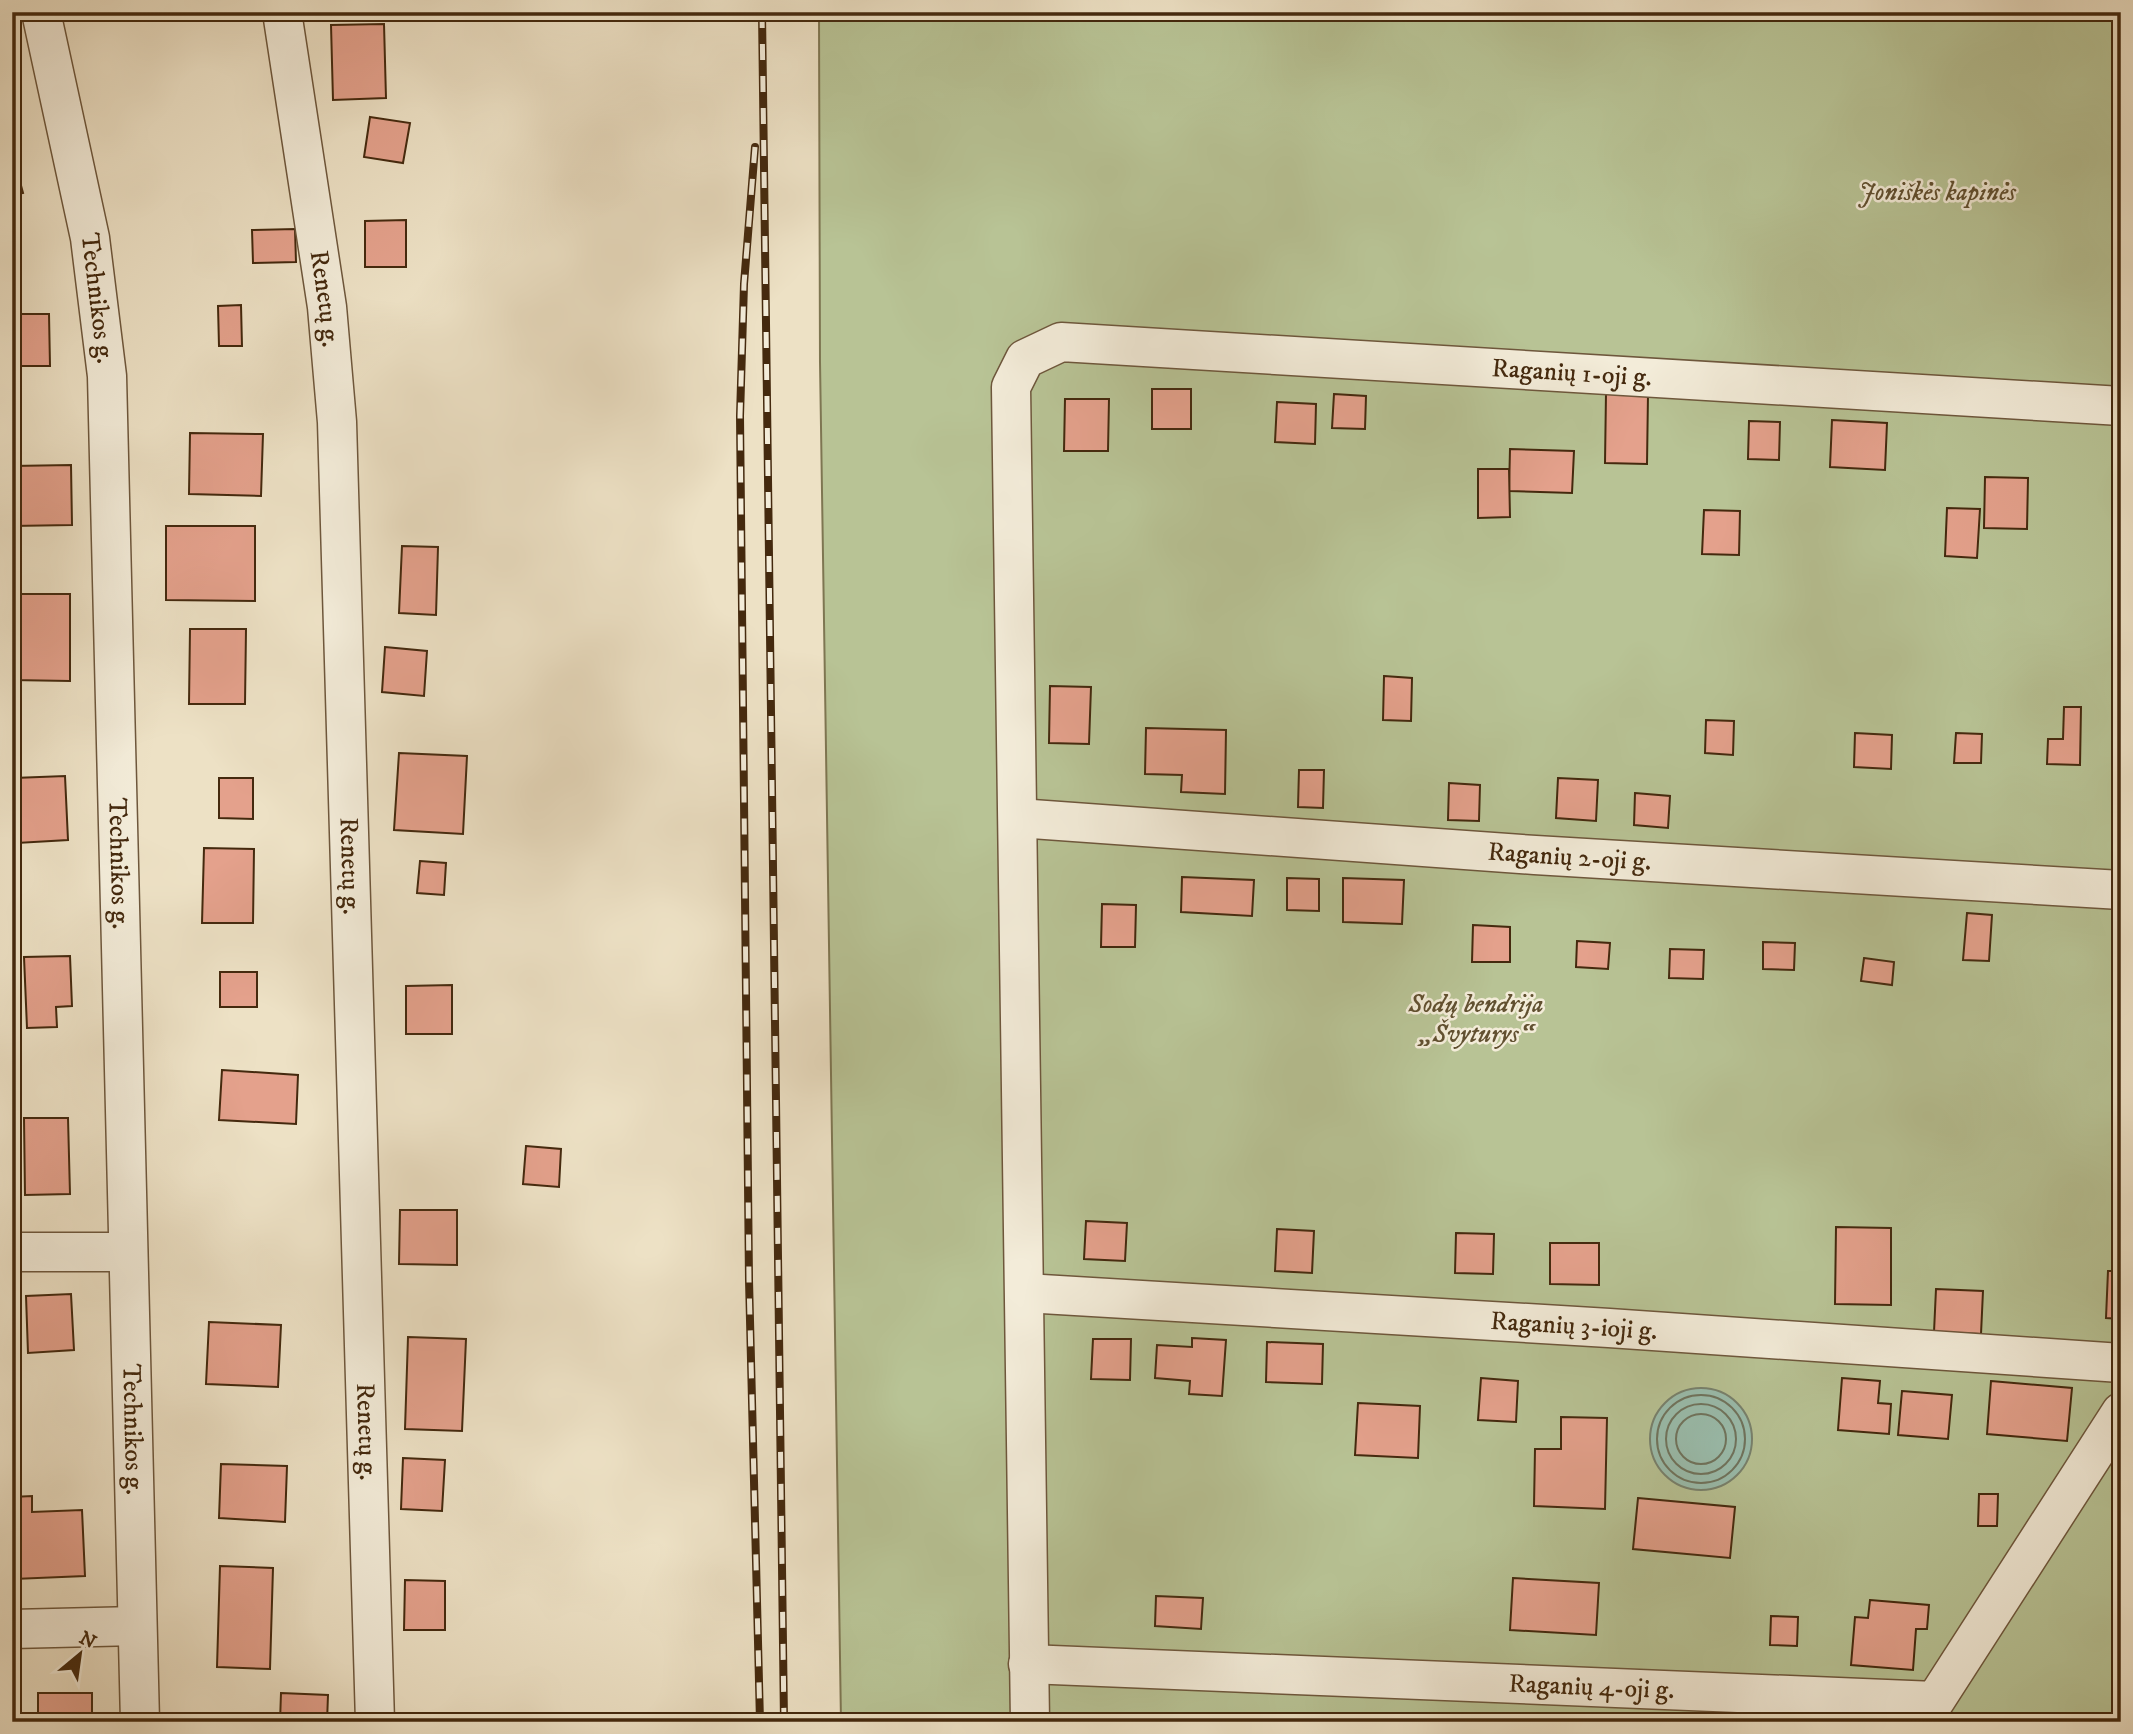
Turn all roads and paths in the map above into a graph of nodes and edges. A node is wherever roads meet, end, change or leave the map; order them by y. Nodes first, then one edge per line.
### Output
1 (41, 12) edge
2 (282, 12) edge
3 (2121, 406) edge
4 (1018, 818) junction
5 (2121, 890) edge
6 (12, 1252) edge
7 (128, 1252) junction
8 (1025, 1293) junction
9 (2121, 1363) edge
10 (2121, 1412) edge
11 (137, 1626) junction
12 (12, 1629) edge
13 (1028, 1664) junction
14 (140, 1722) edge
15 (374, 1722) edge
16 (1030, 1722) edge

1 - 7 street, Technikos g.
2 - 15 street, Renetų g.
3 - 4 street, Raganių 1-oji g.
4 - 5 street, Raganių 2-oji g.
4 - 8 street
6 - 7 street
7 - 11 street, Technikos g.
8 - 9 street, Raganių 3-ioji g.
8 - 13 street
10 - 13 street, Raganių 4-oji g.
11 - 12 street
11 - 14 street, Technikos g.
13 - 16 street

